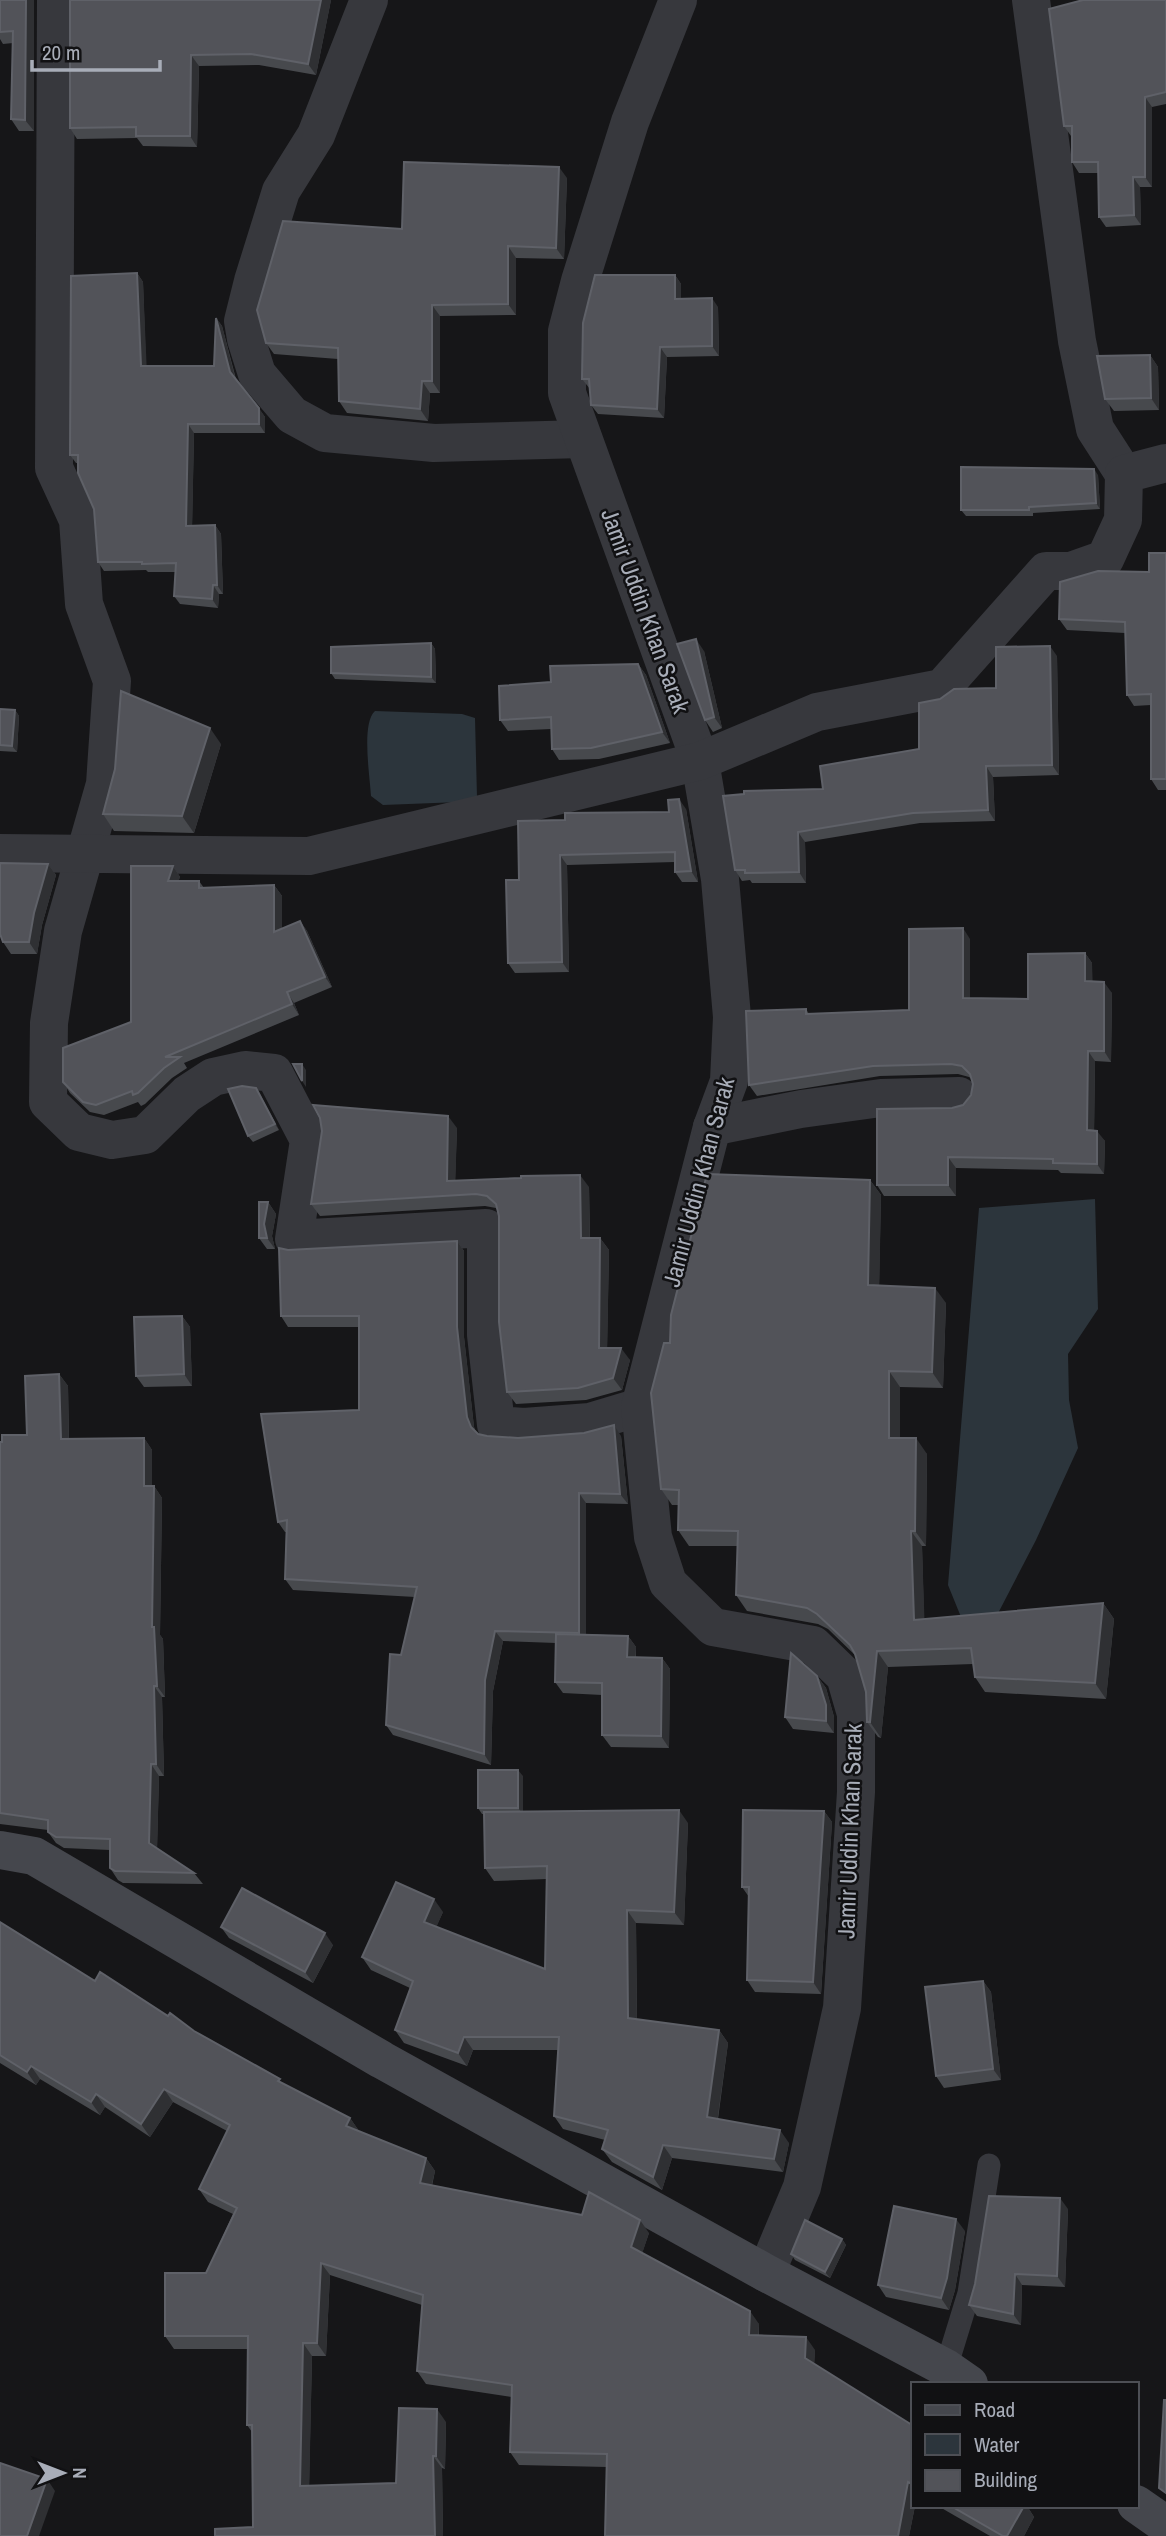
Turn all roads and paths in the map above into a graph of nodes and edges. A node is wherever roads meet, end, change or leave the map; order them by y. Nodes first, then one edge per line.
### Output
1 (56, 0) edge
2 (369, 0) edge
3 (678, 0) edge
4 (1031, 0) edge
5 (583, 439) junction
6 (1166, 463) edge
7 (1124, 474) junction
8 (700, 761) junction
9 (0, 853) edge
10 (85, 854) junction
11 (959, 1096) dead end
12 (712, 1127) junction
13 (640, 1407) junction
14 (0, 1850) edge
15 (989, 2165) dead end
16 (766, 2273) junction
17 (958, 2376) edge
18 (1138, 2505) edge
19 (1166, 2525) edge

1 - 10 street
2 - 5 street
3 - 5 street, Jamir Uddin Khan Sarak
4 - 7 street
5 - 8 street, Jamir Uddin Khan Sarak
6 - 7 street
7 - 8 street
8 - 10 street
8 - 12 street, Jamir Uddin Khan Sarak
9 - 10 street
10 - 13 street
11 - 12 street
12 - 13 street, Jamir Uddin Khan Sarak
13 - 16 street, Jamir Uddin Khan Sarak
14 - 16 main road
15 - 17 lane
16 - 17 main road
18 - 19 main road

